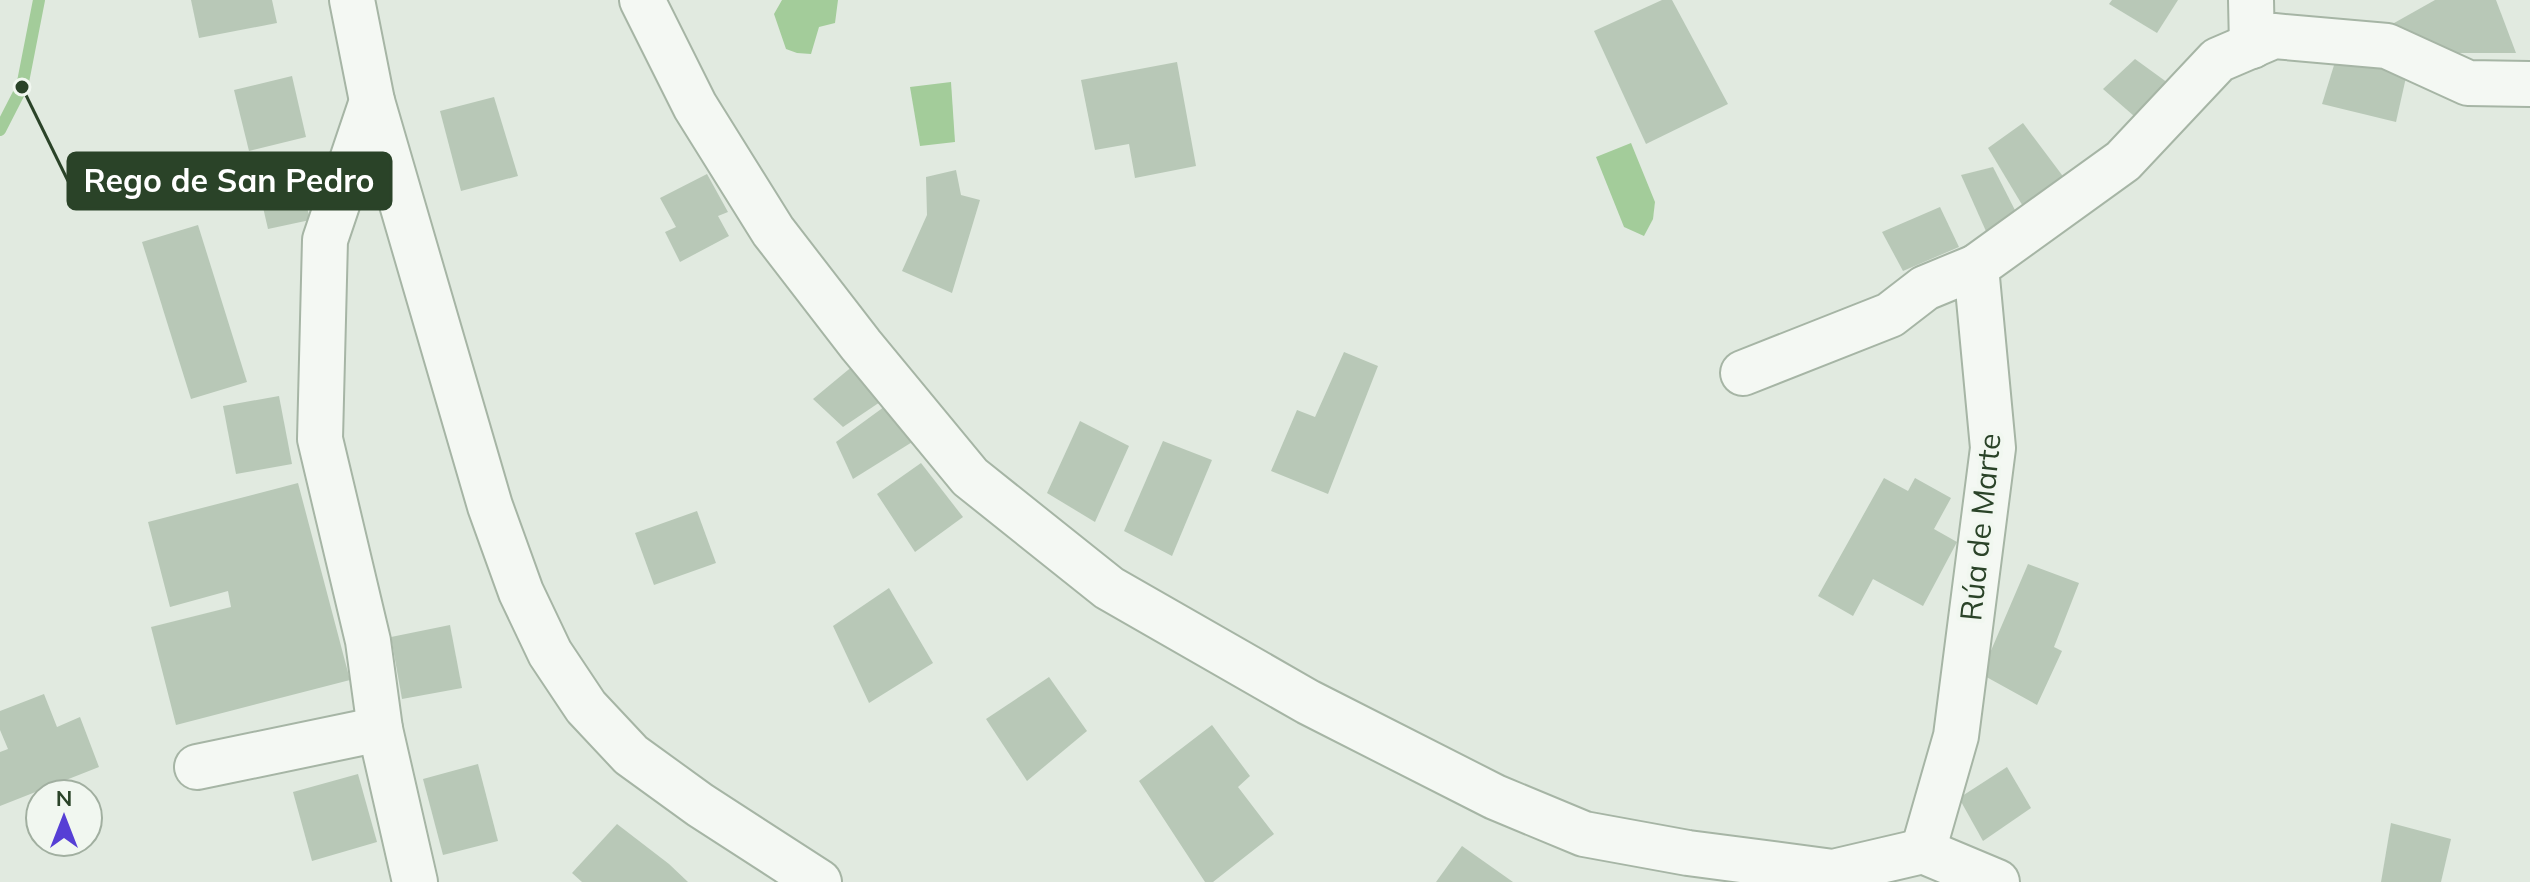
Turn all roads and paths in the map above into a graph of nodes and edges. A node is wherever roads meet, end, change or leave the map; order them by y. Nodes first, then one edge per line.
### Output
1 (352, 0) edge
2 (642, 0) edge
3 (2251, 0) edge
4 (2252, 46) junction
5 (2530, 84) edge
6 (372, 101) junction
7 (1976, 267) junction
8 (1743, 373) dead end
9 (380, 729) junction
10 (197, 767) dead end
11 (1923, 851) junction
12 (415, 882) edge
13 (819, 882) edge
14 (1997, 882) edge

1 - 6 street
2 - 11 street
3 - 4 street
4 - 5 street
4 - 7 street
6 - 9 street
6 - 13 street
7 - 8 street
7 - 11 street, Rúa de Marte
9 - 10 street
9 - 12 street
11 - 14 street

